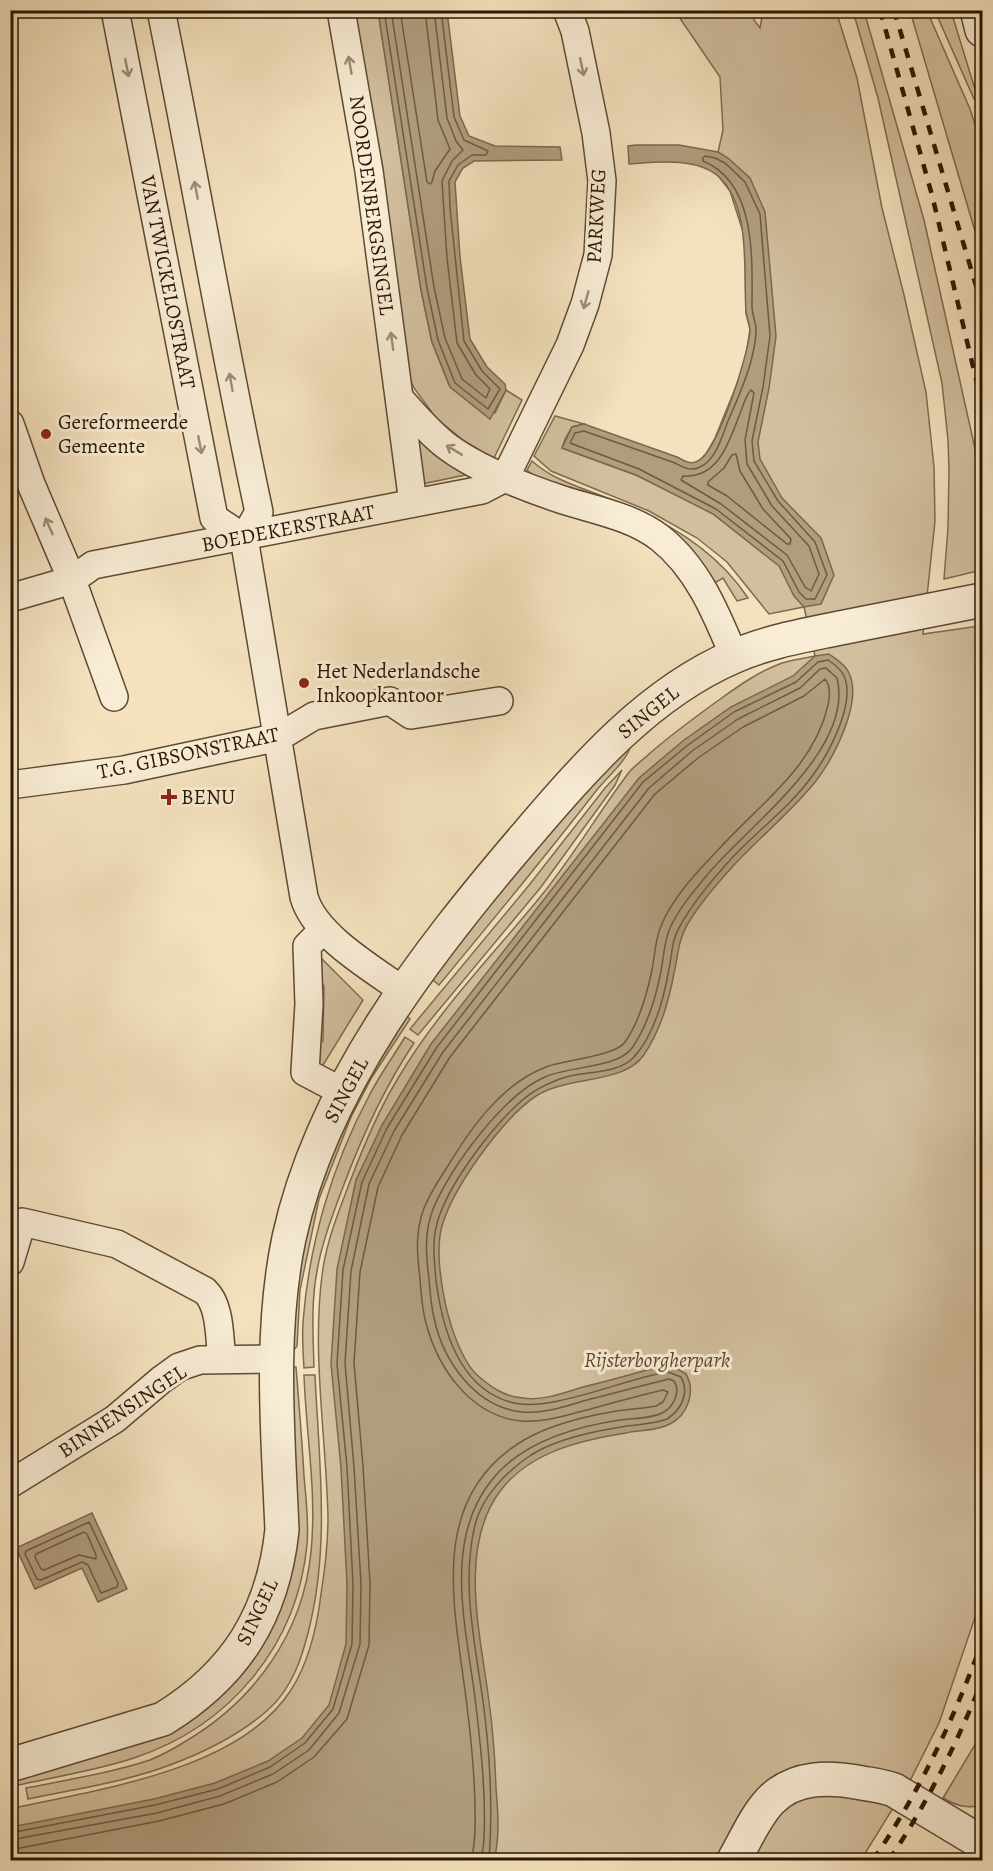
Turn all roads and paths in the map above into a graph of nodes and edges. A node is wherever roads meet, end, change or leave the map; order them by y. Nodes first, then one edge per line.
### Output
1 (115, 10) edge
2 (161, 10) edge
3 (341, 10) edge
4 (567, 10) edge
5 (977, 10) edge
6 (982, 30) edge
7 (400, 399) junction
8 (10, 424) edge
9 (505, 478) junction
10 (413, 503) junction
11 (244, 538) junction
12 (72, 580) junction
13 (10, 598) edge
14 (982, 600) edge
15 (734, 656) junction
16 (114, 696) dead end
17 (499, 701) dead end
18 (279, 737) junction
19 (10, 785) edge
20 (324, 930) junction
21 (405, 992) junction
22 (343, 1092) junction
23 (10, 1262) edge
24 (222, 1359) junction
25 (276, 1359) junction
26 (10, 1484) edge
27 (10, 1765) edge
28 (864, 1784) junction
29 (982, 1843) edge
30 (982, 1851) edge
31 (734, 1860) edge

1 -> 11 street, VAN TWICKELOSTRAAT
11 -> 2 street, VAN TWICKELOSTRAAT
7 -> 3 street, NOORDENBERGSINGEL
4 -> 9 street, PARKWEG
5 - 6 street
9 -> 7 street
7 - 10 street, NOORDENBERGSINGEL
12 -> 8 street
9 - 10 street, BOEDEKERSTRAAT
9 - 15 street
10 - 11 street, BOEDEKERSTRAAT
11 - 12 street, BOEDEKERSTRAAT
11 - 18 street
12 - 13 street, BOEDEKERSTRAAT
12 - 16 street
14 - 15 street, SINGEL
15 - 21 street, SINGEL
17 - 18 street, T.G. GIBSONSTRAAT
18 - 19 street, T.G. GIBSONSTRAAT
18 - 20 street
20 - 21 street
20 - 22 street
21 - 22 street, SINGEL
22 - 25 street, SINGEL
23 - 24 street
24 - 25 street, BINNENSINGEL
24 - 26 street, BINNENSINGEL
25 - 27 street, SINGEL
28 - 29 street
28 - 30 street
28 - 31 street

